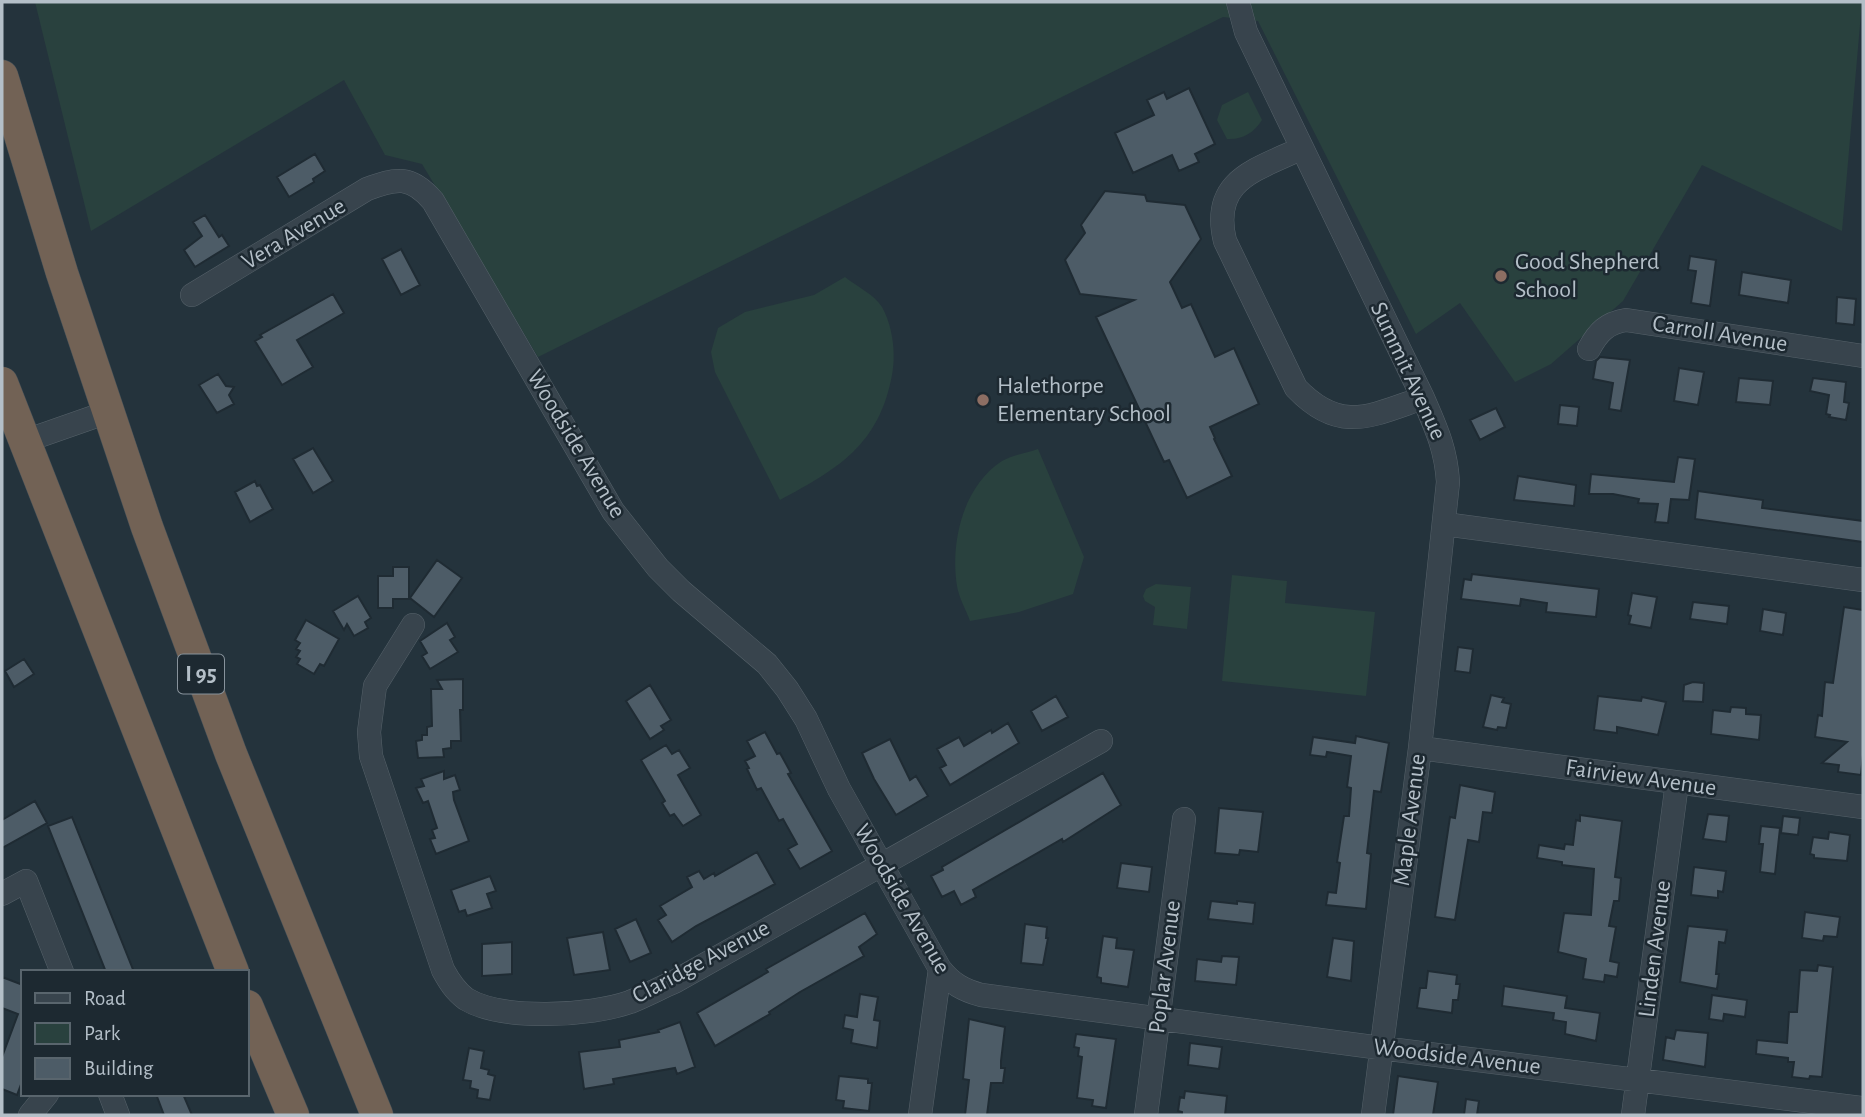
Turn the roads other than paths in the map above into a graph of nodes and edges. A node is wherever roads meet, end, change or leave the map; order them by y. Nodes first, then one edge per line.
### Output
1 (1238, 2) edge
2 (2, 66) edge
3 (5, 89) edge
4 (1302, 148) junction
5 (398, 180) joint
6 (192, 296) dead end
7 (1588, 349) dead end
8 (1863, 356) edge
9 (2, 383) edge
10 (1423, 398) junction
11 (108, 412) junction
12 (25, 441) junction
13 (1444, 524) junction
14 (1863, 580) edge
15 (413, 625) dead end
16 (1101, 741) dead end
17 (1420, 748) junction
18 (1677, 783) junction
19 (1863, 807) edge
20 (1184, 819) dead end
21 (880, 864) junction
22 (2, 894) edge
23 (61, 970) edge
24 (232, 970) edge
25 (940, 970) junction
26 (248, 1008) edge
27 (1158, 1018) junction
28 (1381, 1048) junction
29 (1638, 1080) junction
30 (45, 1096) edge
31 (111, 1096) edge
32 (1862, 1106) edge
33 (30, 1115) edge
34 (118, 1115) edge
35 (293, 1115) edge
36 (377, 1115) edge
37 (920, 1115) edge
38 (1146, 1115) edge
39 (1373, 1115) edge
40 (1633, 1115) edge

1 - 4 street, Summit Avenue
2 - 3 highway
3 - 11 highway, I 95
4 - 10 street, Summit Avenue
4 - 10 street
5 - 6 street, Vera Avenue
5 - 21 street, Woodside Avenue
7 - 8 street, Carroll Avenue
9 - 12 highway
10 - 13 street, Summit Avenue
11 - 12 street
11 - 36 highway, I 95
12 - 24 highway
13 - 14 street
13 - 17 street, Maple Avenue
15 - 21 street, Claridge Avenue
16 - 21 street, Claridge Avenue
17 - 18 street, Fairview Avenue
17 - 28 street, Maple Avenue
18 - 19 street, Fairview Avenue
18 - 29 street, Linden Avenue
20 - 27 street, Poplar Avenue
21 - 25 street, Woodside Avenue
22 - 23 street
25 - 27 street, Woodside Avenue
25 - 37 street
26 - 35 highway
27 - 28 street, Woodside Avenue
27 - 38 street, Poplar Avenue
28 - 29 street, Woodside Avenue
28 - 39 street, Maple Avenue
29 - 32 street, Woodside Avenue
29 - 40 street, Linden Avenue
30 - 33 street
31 - 34 street

